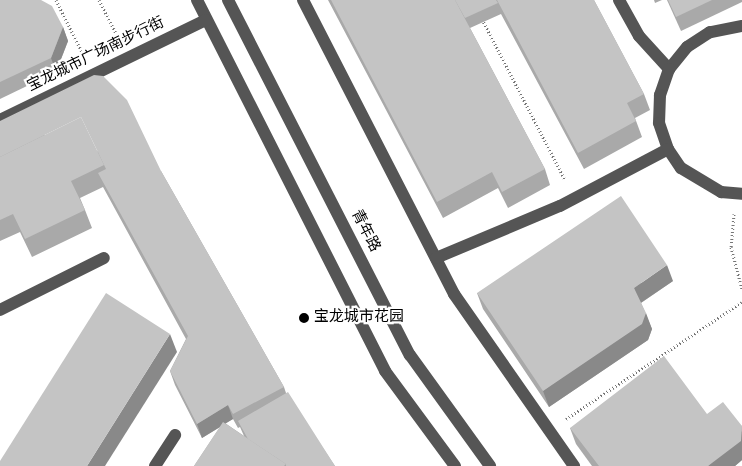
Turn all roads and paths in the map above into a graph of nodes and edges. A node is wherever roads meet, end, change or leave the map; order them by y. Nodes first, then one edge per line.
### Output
1 (56, 0) edge
2 (99, 0) edge
3 (196, 0) edge
4 (228, 0) edge
5 (303, 0) edge
6 (619, 0) edge
7 (476, 9) edge
8 (206, 20) junction
9 (742, 26) edge
10 (128, 58) junction
11 (669, 69) junction
12 (93, 75) junction
13 (0, 120) edge
14 (668, 149) junction
15 (742, 194) edge
16 (574, 198) junction
17 (735, 210) dead end
18 (104, 258) dead end
19 (436, 258) junction
20 (742, 289) edge
21 (742, 302) edge
22 (0, 310) edge
23 (549, 431) junction
24 (175, 435) dead end
25 (155, 466) edge
26 (455, 466) edge
27 (490, 466) edge
28 (574, 466) edge

1 - 12 path
2 - 10 path
3 - 8 street
4 - 27 street, 青年路
5 - 19 street
6 - 11 street
7 - 16 path
8 - 10 street, 宝龙城市广场南步行街
8 - 26 street
9 - 11 street
10 - 12 street, 宝龙城市广场南步行街
11 - 14 street
12 - 13 street, 宝龙城市广场南步行街
14 - 15 street
14 - 16 street
16 - 19 street
17 - 20 path
18 - 22 street
19 - 23 street
21 - 23 path
23 - 28 street
24 - 25 street

